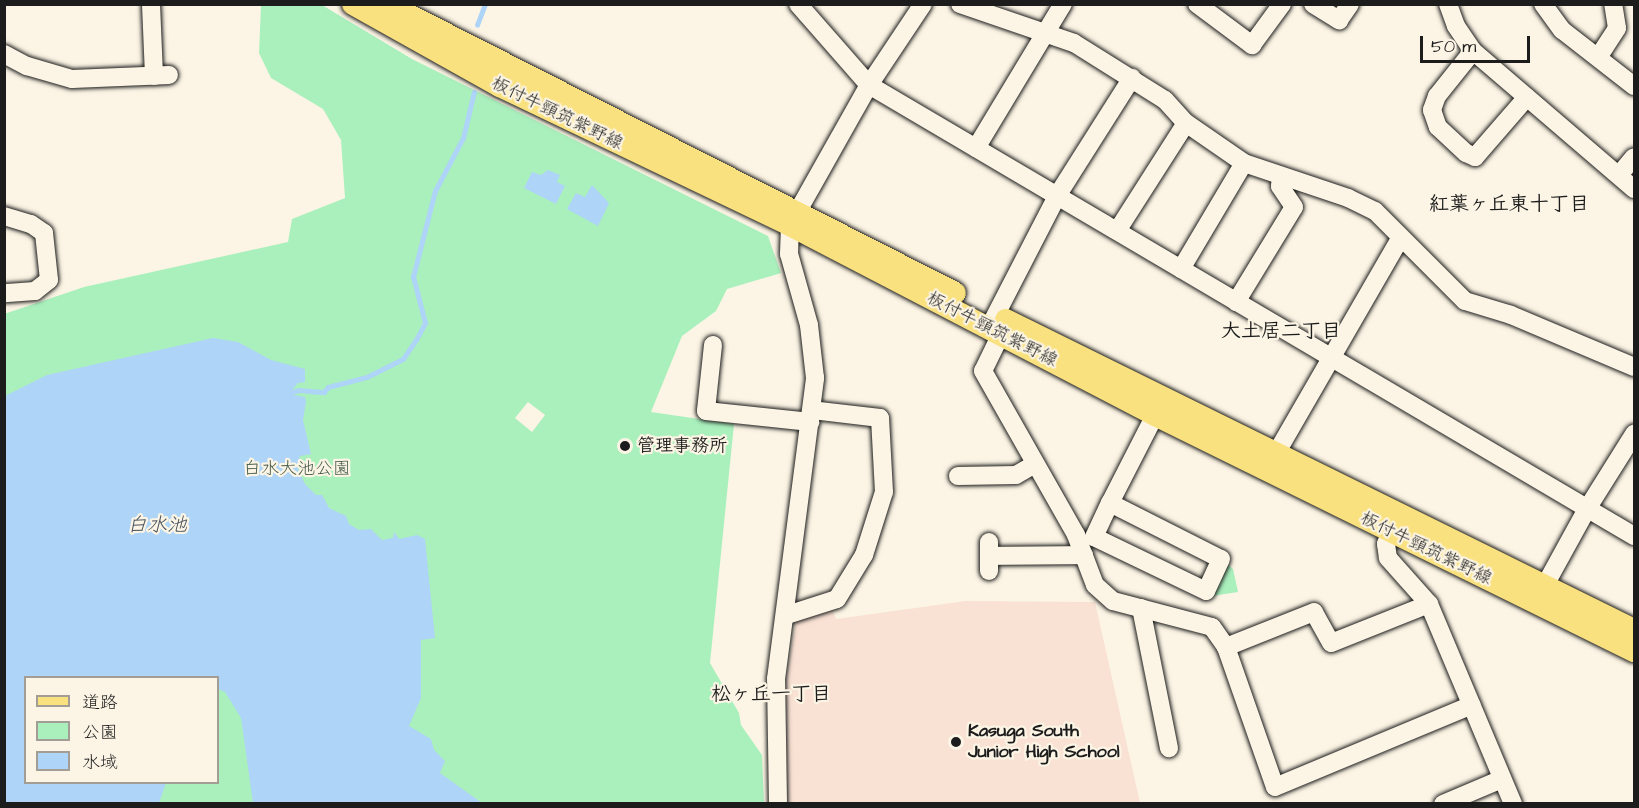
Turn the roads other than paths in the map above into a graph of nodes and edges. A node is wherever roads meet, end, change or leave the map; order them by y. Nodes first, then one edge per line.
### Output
1 (151, 4) edge
2 (353, 4) edge
3 (387, 4) edge
4 (798, 4) edge
5 (922, 4) edge
6 (960, 4) edge
7 (1063, 4) edge
8 (1197, 4) edge
9 (1282, 4) edge
10 (1312, 4) edge
11 (1350, 4) edge
12 (1448, 4) edge
13 (1543, 4) edge
14 (1613, 4) edge
15 (1045, 32) junction
16 (1473, 51) junction
17 (4, 54) edge
18 (1599, 56) junction
19 (1132, 78) junction
20 (869, 85) junction
21 (1635, 86) edge
22 (1527, 98) junction
23 (1186, 123) junction
24 (976, 148) junction
25 (1635, 157) edge
26 (1244, 163) junction
27 (1618, 175) junction
28 (1281, 176) junction
29 (1635, 189) edge
30 (1057, 196) junction
31 (4, 216) edge
32 (795, 218) junction
33 (1117, 231) junction
34 (1400, 239) junction
35 (1181, 269) junction
36 (4, 293) edge
37 (1236, 302) junction
38 (995, 325) junction
39 (713, 345) dead end
40 (1331, 358) junction
41 (1635, 367) edge
42 (1155, 415) junction
43 (811, 416) junction
44 (1635, 434) edge
45 (1271, 461) junction
46 (1035, 464) junction
47 (958, 476) dead end
48 (1110, 503) junction
49 (1587, 509) junction
50 (1390, 531) junction
51 (1635, 536) edge
52 (1084, 555) junction
53 (989, 556) dead end
54 (1540, 594) junction
55 (1430, 604) junction
56 (1141, 608) junction
57 (787, 615) junction
58 (1635, 630) edge
59 (1226, 646) junction
60 (1635, 651) edge
61 (1472, 705) junction
62 (1170, 748) dead end
63 (1502, 779) junction
64 (778, 804) edge
65 (1443, 804) edge
66 (1513, 804) edge

1 - 17 street
2 - 32 main road, 板付牛頸筑紫野線
3 - 32 main road, 板付牛頸筑紫野線
4 - 20 street
5 - 20 street
6 - 15 street
7 - 15 street
8 - 9 street
10 - 11 street
12 - 16 street
13 - 18 street
14 - 18 street
15 - 19 street
15 - 24 street
16 - 22 street
16 - 22 street
18 - 21 street
19 - 23 street
19 - 30 street
20 - 24 street
20 - 32 street
22 - 27 street
23 - 26 street
23 - 33 street
24 - 30 street
25 - 27 street
26 - 28 street
26 - 35 street
27 - 29 street
28 - 34 street
28 - 37 street
30 - 33 street
30 - 38 street
31 - 36 street
32 - 38 main road, 板付牛頸筑紫野線
32 - 43 street
33 - 35 street
34 - 40 street
34 - 41 street
35 - 37 street
37 - 40 street
38 - 42 main road, 板付牛頸筑紫野線
38 - 45 main road, 板付牛頸筑紫野線
38 - 46 street
39 - 43 street
40 - 45 street
40 - 49 street
42 - 45 main road, 板付牛頸筑紫野線
42 - 48 street
43 - 57 street
43 - 57 street
44 - 49 street
45 - 50 main road, 板付牛頸筑紫野線
45 - 54 main road, 板付牛頸筑紫野線
46 - 47 street
46 - 52 street
48 - 48 street
49 - 51 street
49 - 54 street
50 - 54 main road, 板付牛頸筑紫野線
50 - 55 street
52 - 53 street
52 - 56 street
54 - 58 main road, 板付牛頸筑紫野線
54 - 60 main road, 板付牛頸筑紫野線
55 - 59 street
55 - 61 street
56 - 59 street
56 - 62 street
57 - 64 street
59 - 61 street
61 - 63 street
63 - 65 street
63 - 66 street

